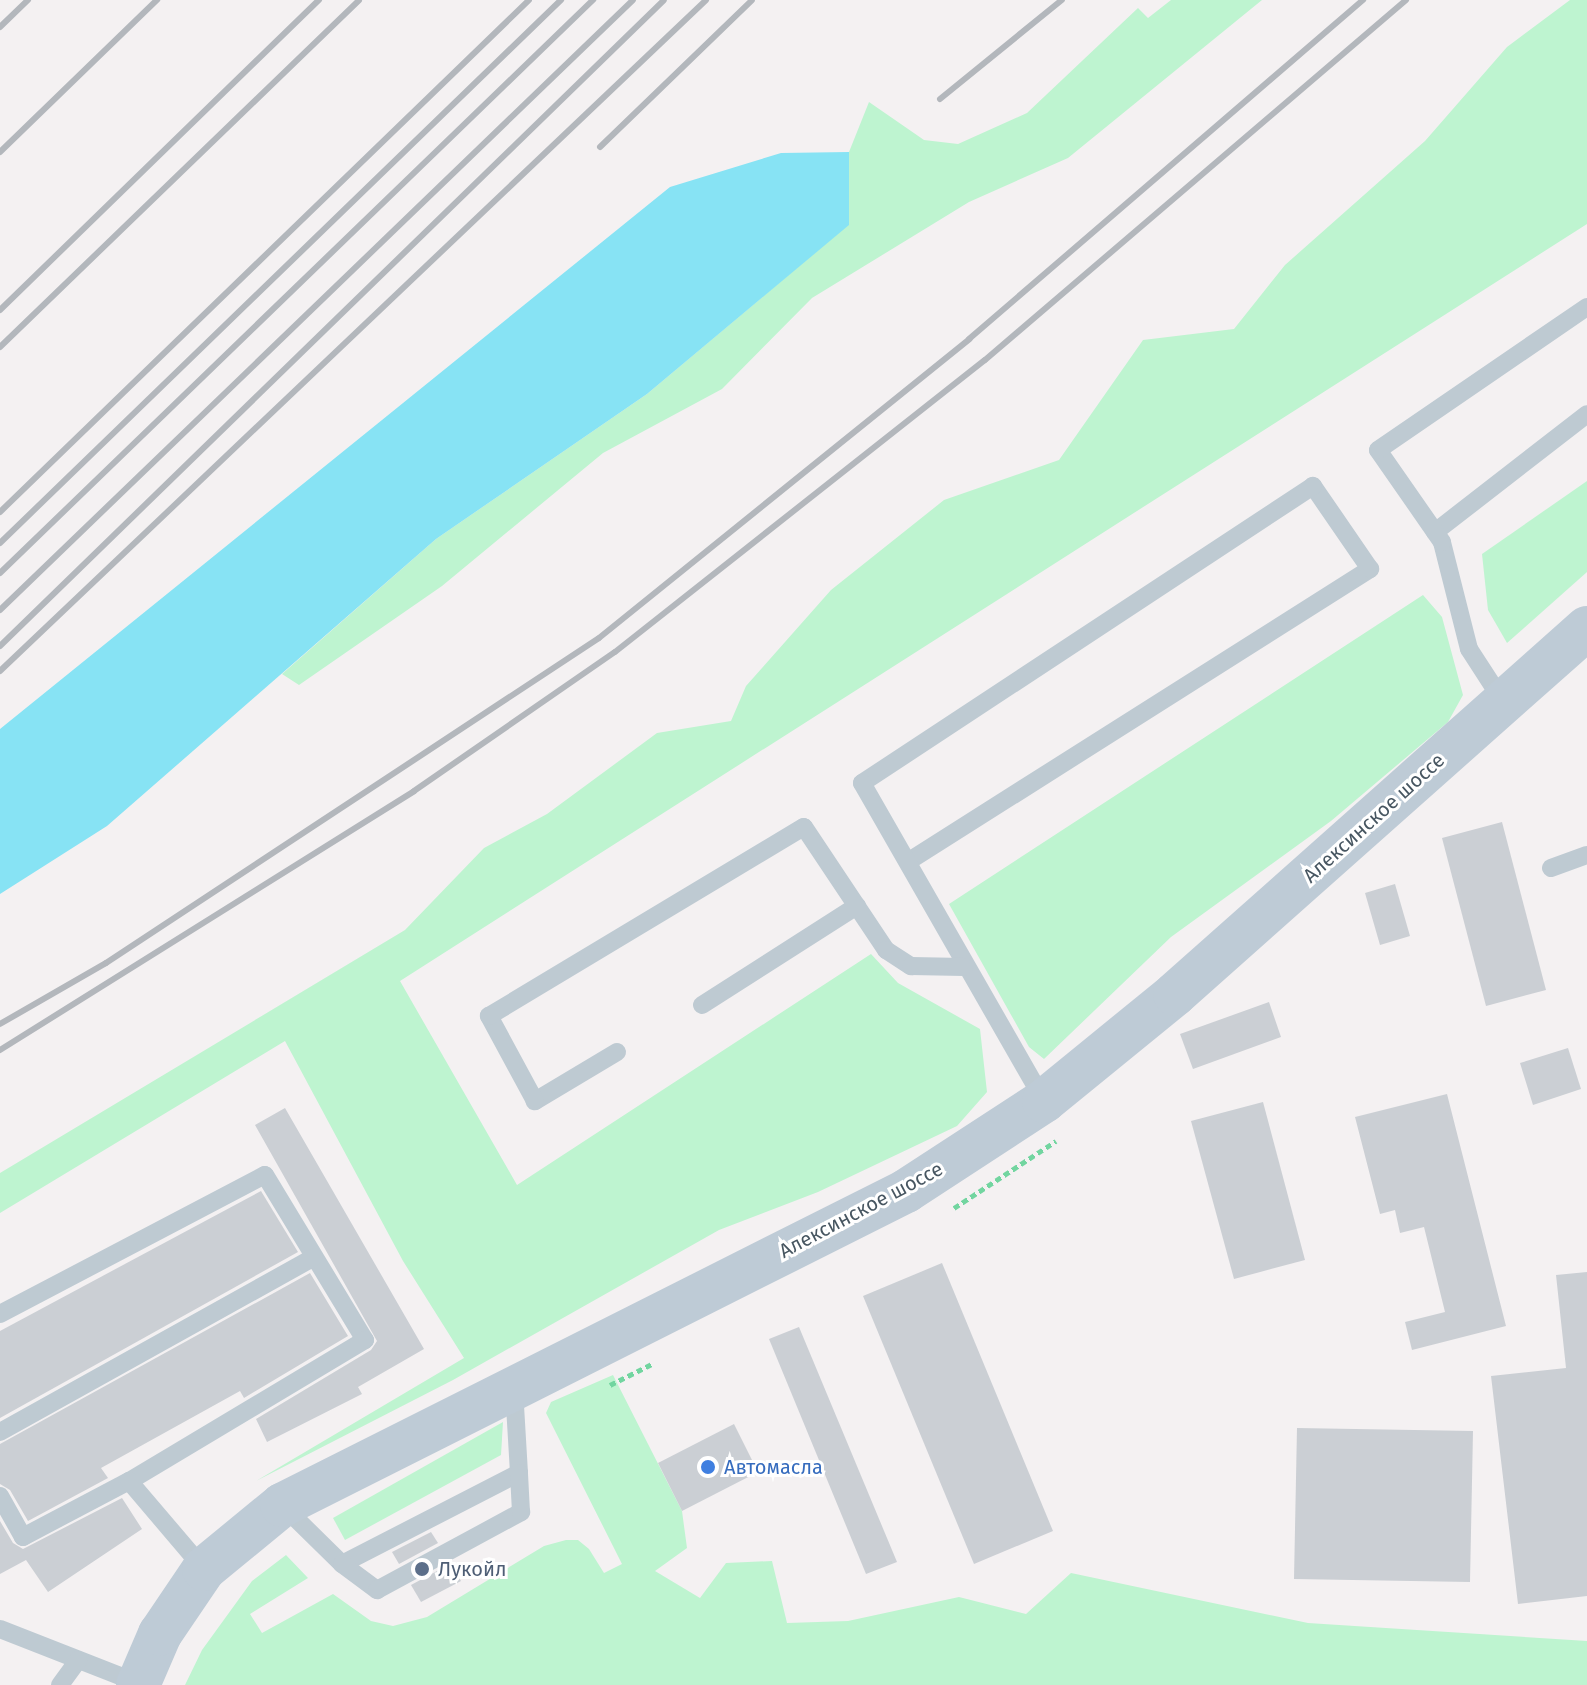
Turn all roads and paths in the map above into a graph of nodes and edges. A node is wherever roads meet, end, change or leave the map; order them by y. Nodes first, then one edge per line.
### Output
1 (1587, 307) edge
2 (1587, 414) edge
3 (1435, 532) junction
4 (1587, 628) edge
5 (1504, 703) junction
6 (1587, 855) edge
7 (909, 861) junction
8 (1551, 868) dead end
9 (857, 906) junction
10 (964, 967) junction
11 (702, 1005) dead end
12 (617, 1052) dead end
13 (1044, 1101) junction
14 (314, 1257) junction
15 (0, 1314) edge
16 (514, 1386) junction
17 (0, 1432) edge
18 (519, 1473) junction
19 (129, 1481) junction
20 (0, 1496) edge
21 (282, 1505) junction
22 (342, 1564) junction
23 (204, 1569) junction
24 (0, 1629) edge
25 (78, 1660) junction
26 (138, 1684) edge
27 (60, 1685) edge

1 - 3 lane
2 - 3 lane
3 - 5 lane
4 - 5 main road, Алексинское шоссе
5 - 13 main road, Алексинское шоссе
6 - 8 lane
7 - 7 lane
7 - 10 lane
9 - 10 lane
9 - 11 lane
9 - 12 lane
10 - 13 lane
13 - 16 main road, Алексинское шоссе
14 - 15 lane
14 - 17 lane
14 - 19 lane
16 - 18 lane
16 - 21 main road, Алексинское шоссе
18 - 22 lane
18 - 22 lane
19 - 20 lane
19 - 23 lane
21 - 22 lane
21 - 23 main road, Алексинское шоссе
23 - 26 main road, Алексинское шоссе
24 - 25 lane
25 - 26 lane
25 - 27 lane

